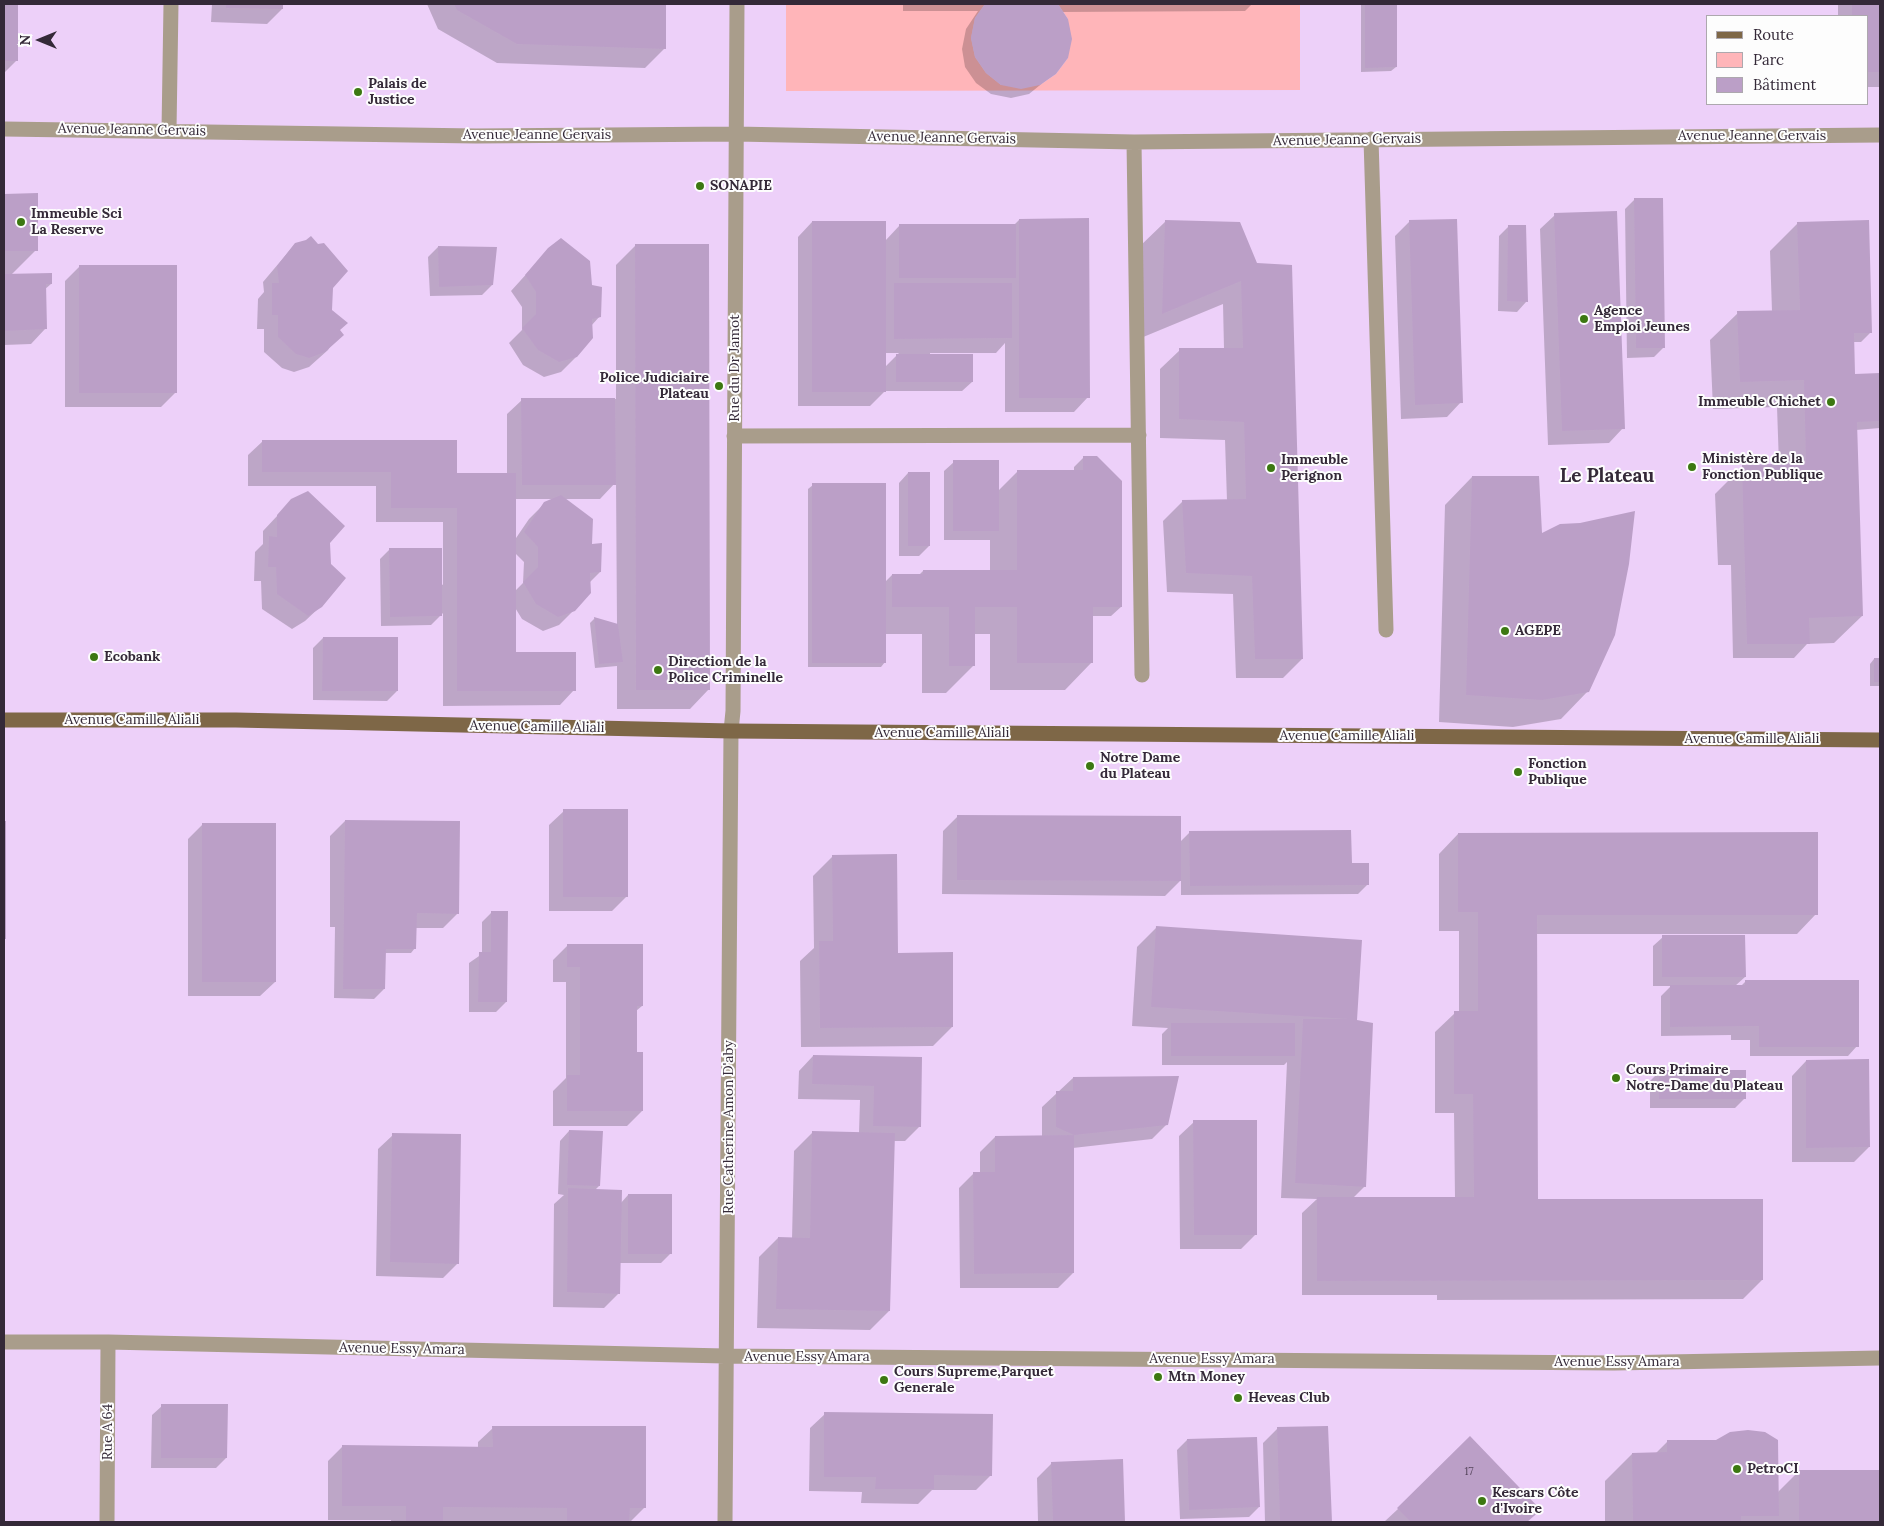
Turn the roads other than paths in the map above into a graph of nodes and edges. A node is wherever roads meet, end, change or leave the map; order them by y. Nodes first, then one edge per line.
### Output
1 (171, 4) edge
2 (736, 4) edge
3 (4, 129) edge
4 (169, 130) junction
5 (736, 134) junction
6 (1880, 135) edge
7 (1371, 139) junction
8 (1134, 142) junction
9 (1139, 435) junction
10 (734, 436) junction
11 (1386, 630) dead end
12 (1142, 674) dead end
13 (4, 720) edge
14 (731, 731) junction
15 (1880, 740) edge
16 (4, 1342) edge
17 (108, 1342) junction
18 (726, 1356) junction
19 (1880, 1358) edge
20 (107, 1522) edge
21 (725, 1522) edge

1 - 4 street
2 - 5 street, Rue du Dr Jamot
3 - 4 street, Avenue Jeanne Gervais
4 - 5 street, Avenue Jeanne Gervais
5 - 8 street, Avenue Jeanne Gervais
5 - 10 street, Rue du Dr Jamot
6 - 7 street, Avenue Jeanne Gervais
7 - 8 street, Avenue Jeanne Gervais
7 - 11 street
8 - 9 street
9 - 10 street
9 - 12 street
10 - 14 street, Rue du Dr Jamot
13 - 14 main road, Avenue Camille Aliali
14 - 15 main road, Avenue Camille Aliali
14 - 18 street, Rue Catherine Amon D'aby
16 - 17 street, Avenue Essy Amara
17 - 18 street, Avenue Essy Amara
17 - 20 street, Rue A 64
18 - 19 street, Avenue Essy Amara
18 - 21 street, Rue Catherine Amon D'aby

